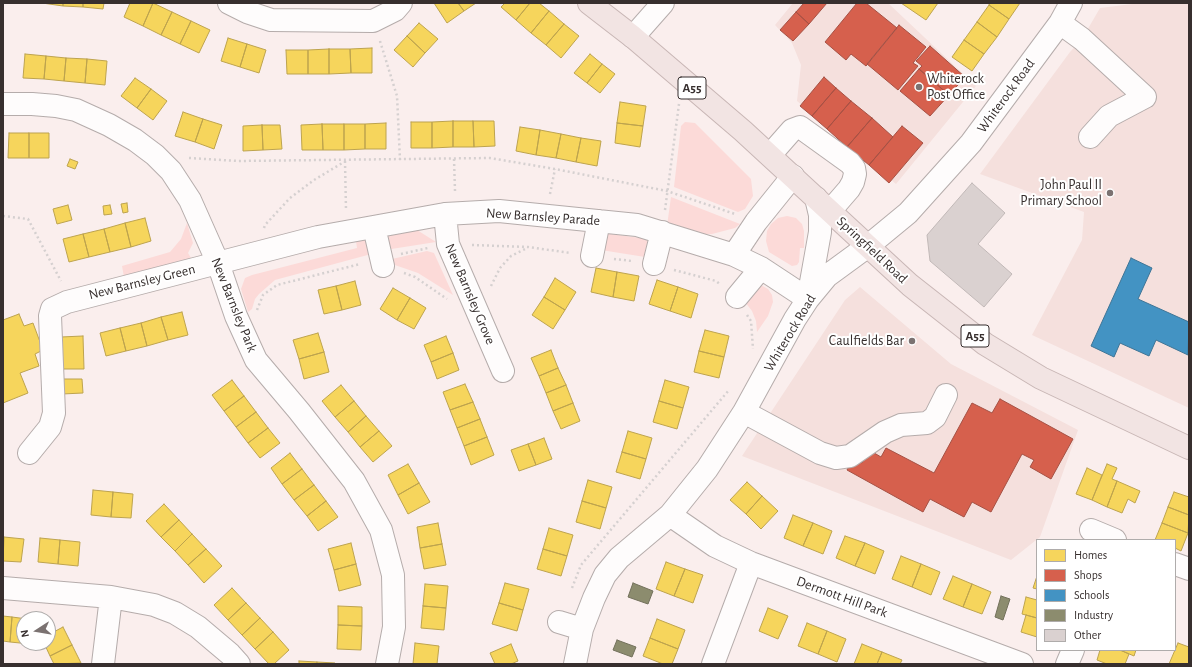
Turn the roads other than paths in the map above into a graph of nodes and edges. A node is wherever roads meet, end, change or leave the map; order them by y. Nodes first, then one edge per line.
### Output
1 (229, 3) edge
2 (401, 3) edge
3 (588, 3) edge
4 (663, 3) edge
5 (1071, 3) edge
6 (1060, 23) junction
7 (632, 37) junction
8 (3, 104) edge
9 (1090, 137) dead end
10 (770, 155) junction
11 (793, 176) junction
12 (823, 204) junction
13 (445, 214) junction
14 (599, 221) junction
15 (374, 227) junction
16 (662, 232) junction
17 (868, 246) junction
18 (734, 255) junction
19 (592, 256) road end
20 (382, 262) road end
21 (218, 263) junction
22 (654, 264) road end
23 (761, 268) junction
24 (737, 297) road end
25 (808, 299) junction
26 (503, 371) dead end
27 (946, 395) dead end
28 (744, 412) junction
29 (1189, 448) edge
30 (28, 452) dead end
31 (670, 516) junction
32 (1091, 530) dead end
33 (1113, 539) edge
34 (751, 563) junction
35 (1176, 564) edge
36 (1189, 569) edge
37 (3, 588) edge
38 (111, 597) junction
39 (559, 622) road end
40 (582, 629) junction
41 (1073, 651) edge
42 (103, 664) edge
43 (239, 664) edge
44 (387, 664) edge
45 (575, 664) edge
46 (713, 664) edge
47 (1022, 664) edge
48 (1067, 664) edge

1 - 2 street
3 - 7 highway, Springfield Road / A55
4 - 7 street
5 - 6 street, Whiterock Road
6 - 9 street
6 - 17 street, Whiterock Road
7 - 10 highway, Springfield Road / A55
8 - 21 street, New Barnsley Park
10 - 11 highway, Springfield Road / A55
10 - 12 street
11 - 12 highway, Springfield Road / A55
11 - 18 street
12 - 17 highway, Springfield Road / A55
12 - 25 street
13 - 14 street, New Barnsley Parade
13 - 15 street, New Barnsley Parade
13 - 26 street, New Barnsley Grove
14 - 16 street, New Barnsley Parade
14 - 19 street
15 - 20 street
15 - 21 street, New Barnsley Parade
16 - 18 street, New Barnsley Parade
16 - 22 street
17 - 25 street, Whiterock Road
17 - 29 highway, Springfield Road / A55
18 - 23 street, New Barnsley Parade
21 - 30 street, New Barnsley Green
21 - 44 street, New Barnsley Park
23 - 24 street
23 - 25 street, New Barnsley Parade
25 - 28 street, Whiterock Road
27 - 28 street
28 - 31 street, Whiterock Road
31 - 34 street, Dermott Hill Park
31 - 40 street, Whiterock Road
32 - 33 street
34 - 46 street
34 - 47 street, Dermott Hill Park
35 - 36 street
37 - 38 street
38 - 42 street
38 - 43 street
39 - 40 street
40 - 45 street, Whiterock Road
41 - 48 street

